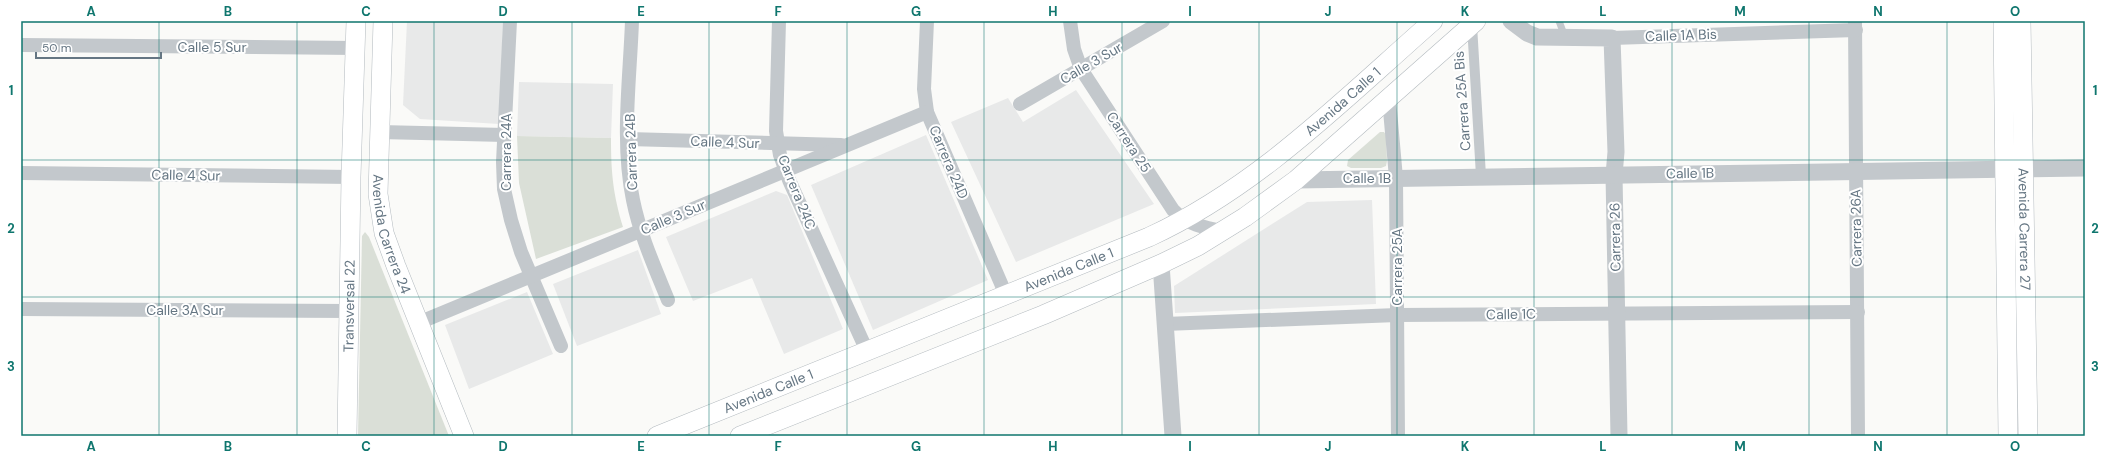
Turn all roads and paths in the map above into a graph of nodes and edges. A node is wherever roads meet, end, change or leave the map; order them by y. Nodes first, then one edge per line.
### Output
1 (356, 21) edge
2 (383, 21) edge
3 (510, 21) edge
4 (632, 21) edge
5 (779, 21) edge
6 (927, 21) edge
7 (1070, 21) edge
8 (1163, 21) edge
9 (1433, 21) edge
10 (1512, 21) edge
11 (1559, 21) edge
12 (2003, 21) edge
13 (2021, 21) edge
14 (1474, 23) edge
15 (1855, 25) edge
16 (1565, 37) junction
17 (1612, 38) junction
18 (21, 45) edge
19 (356, 48) junction
20 (1082, 69) junction
21 (1388, 99) junction
22 (1020, 104) dead end
23 (927, 112) junction
24 (380, 132) junction
25 (505, 135) junction
26 (628, 139) junction
27 (778, 143) junction
28 (846, 145) junction
29 (2085, 168) edge
30 (2014, 169) junction
31 (786, 170) junction
32 (1855, 171) junction
33 (21, 173) edge
34 (1614, 175) junction
35 (1481, 176) junction
36 (352, 177) junction
37 (1396, 178) junction
38 (1296, 180) junction
39 (1185, 220) junction
40 (641, 230) junction
41 (1223, 231) junction
42 (1161, 264) junction
43 (532, 276) junction
44 (1006, 295) junction
45 (668, 300) dead end
46 (21, 309) edge
47 (349, 311) junction
48 (1617, 312) junction
49 (1858, 312) junction
50 (1397, 315) junction
51 (418, 323) junction
52 (1165, 324) junction
53 (561, 346) dead end
54 (867, 351) junction
55 (348, 436) edge
56 (464, 436) edge
57 (657, 436) edge
58 (740, 436) edge
59 (1173, 436) edge
60 (1398, 436) edge
61 (1618, 436) edge
62 (1858, 436) edge
63 (2008, 436) edge
64 (2028, 436) edge

1 - 19 main road, Avenida Carrera 24
2 - 24 main road, Avenida Carrera 24
3 - 25 street, Carrera 24A
4 - 26 street, Carrera 24B
5 - 27 street, Carrera 24C
6 - 23 street, Carrera 24D
7 - 20 street, Carrera 25
8 - 20 street, Calle 3 Sur
9 - 39 main road, Avenida Calle 1
10 - 16 street, Calle 1A Bis
11 - 16 lane
12 - 30 main road, Avenida Carrera 27
13 - 30 main road, Avenida Carrera 27
14 - 21 main road
14 - 35 street, Carrera 25A Bis
15 - 17 street, Calle 1A Bis
15 - 32 street, Carrera 26A
16 - 17 street, Calle 1A Bis
17 - 34 street, Carrera 26
18 - 19 street, Calle 5 Sur
19 - 36 main road, Avenida Carrera 24
20 - 22 street, Calle 3 Sur
20 - 39 street, Carrera 25
21 - 37 street, Carrera 25A
21 - 38 main road
23 - 28 street, Calle 3 Sur
23 - 44 street, Carrera 24D
24 - 25 street
24 - 51 main road, Avenida Carrera 24
25 - 43 street, Carrera 24A
26 - 27 street, Calle 4 Sur
26 - 40 street, Carrera 24B
27 - 28 street, Calle 4 Sur
27 - 31 street, Carrera 24C
28 - 31 street, Calle 3 Sur
29 - 30 street, Calle 1B
30 - 32 street, Calle 1B
30 - 63 main road, Avenida Carrera 27
30 - 64 main road, Avenida Carrera 27
31 - 40 street, Calle 3 Sur
31 - 54 street, Carrera 24C
32 - 34 street, Calle 1B
32 - 49 street, Carrera 26A
33 - 36 street, Calle 4 Sur
34 - 35 street, Calle 1B
34 - 48 street, Carrera 26
35 - 37 street, Calle 1B
36 - 47 main road, Transversal 22
37 - 38 street, Calle 1B
37 - 50 street, Carrera 25A
38 - 41 main road
39 - 41 street, Carrera 25
39 - 44 main road, Avenida Calle 1
40 - 43 street, Calle 3 Sur
40 - 45 street, Carrera 24B
41 - 42 main road
42 - 52 street
42 - 58 main road
43 - 51 street, Calle 3 Sur
43 - 53 street, Carrera 24A
44 - 54 main road, Avenida Calle 1
46 - 47 street, Calle 3A Sur
47 - 55 main road, Transversal 22
48 - 49 street, Calle 1C
48 - 50 street, Calle 1C
48 - 61 street, Carrera 26
49 - 62 street, Carrera 26A
50 - 52 street, Calle 1C
50 - 60 street, Carrera 25A
51 - 56 main road, Avenida Carrera 24
52 - 59 street
54 - 57 main road, Avenida Calle 1

